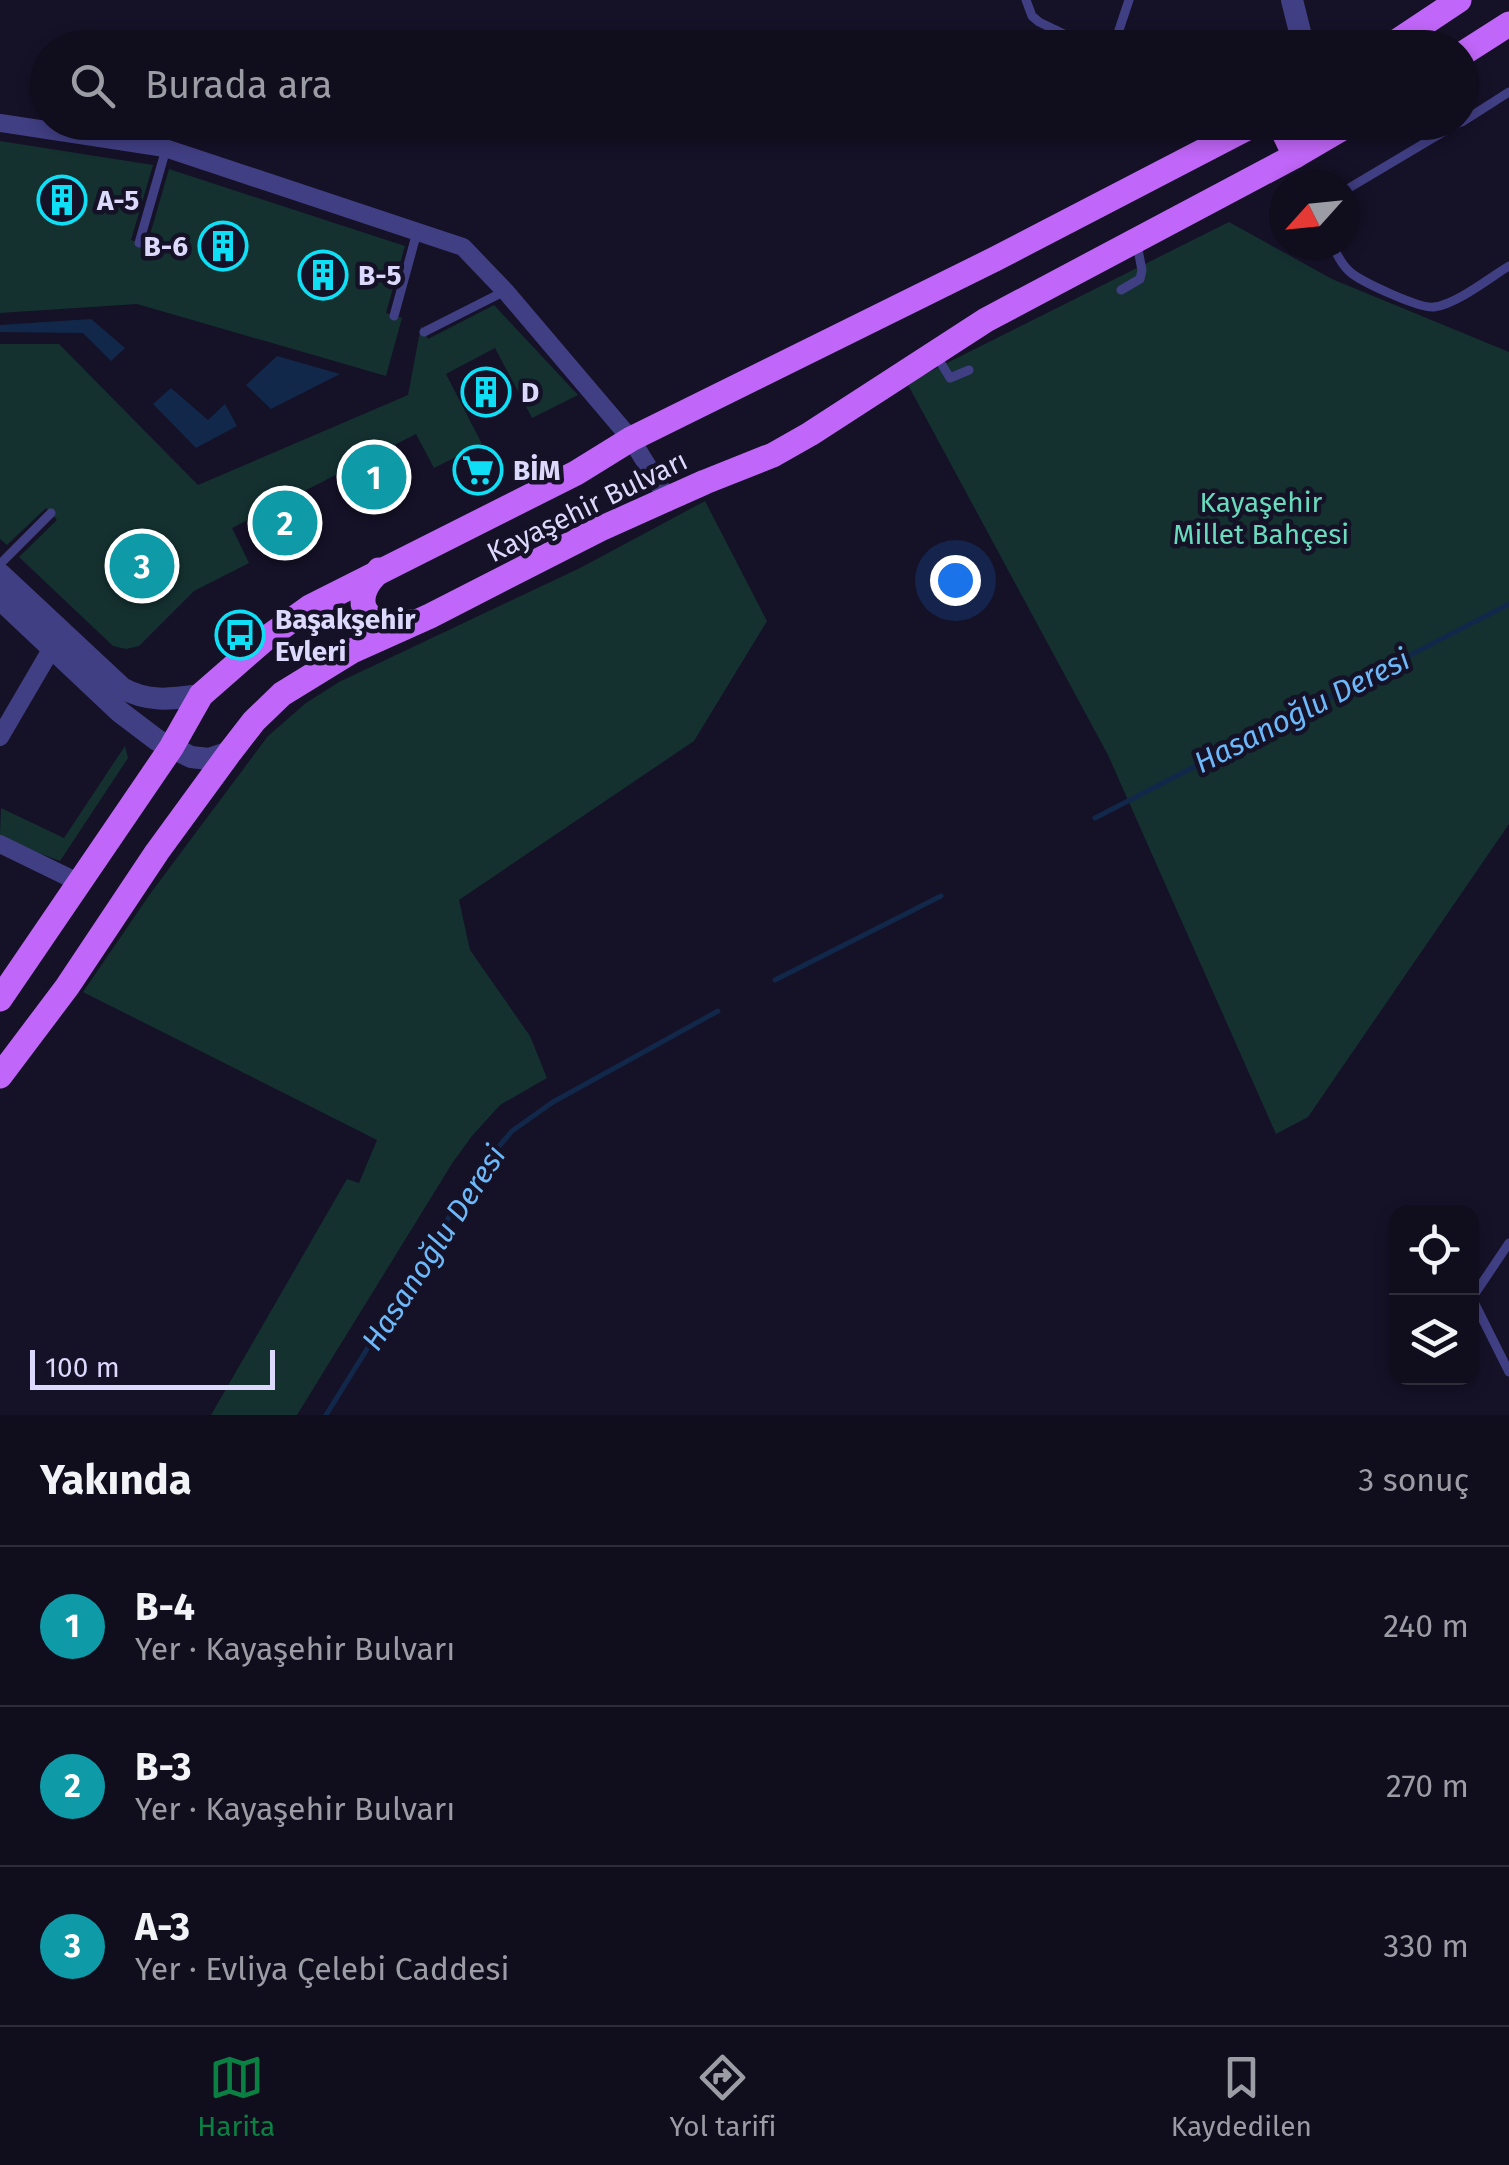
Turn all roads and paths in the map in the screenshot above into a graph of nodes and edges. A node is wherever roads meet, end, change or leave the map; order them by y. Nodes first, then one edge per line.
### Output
1 (1026, 0) edge
2 (1130, 0) edge
3 (1292, 0) edge
4 (1459, 0) edge
5 (1509, 24) edge
6 (1055, 30) edge
7 (1119, 30) edge
8 (1301, 30) edge
9 (1413, 30) edge
10 (1479, 43) edge
11 (1509, 92) edge
12 (1479, 111) edge
13 (0, 122) edge
14 (30, 127) edge
15 (111, 140) edge
16 (1224, 140) edge
17 (1287, 140) edge
18 (1323, 140) edge
19 (1430, 140) edge
20 (166, 149) junction
21 (1295, 156) junction
22 (1359, 182) edge
23 (418, 232) junction
24 (1136, 240) junction
25 (139, 243) dead end
26 (1342, 260) edge
27 (1509, 266) edge
28 (1121, 290) dead end
29 (505, 291) junction
30 (394, 316) dead end
31 (424, 332) dead end
32 (935, 352) junction
33 (970, 370) dead end
34 (631, 440) junction
35 (668, 499) junction
36 (51, 514) dead end
37 (0, 564) edge
38 (379, 570) junction
39 (0, 574) edge
40 (0, 599) edge
41 (430, 616) junction
42 (52, 648) junction
43 (201, 696) junction
44 (0, 737) edge
45 (171, 748) junction
46 (230, 752) junction
47 (0, 844) edge
48 (78, 882) junction
49 (0, 999) edge
50 (0, 1076) edge
51 (1509, 1243) edge
52 (1509, 1348) edge
53 (1502, 1359) junction
54 (1509, 1372) edge

1 - 6 lane
2 - 7 lane
3 - 8 street
4 - 9 main road
5 - 10 main road
11 - 12 lane
13 - 14 street
15 - 20 street
16 - 34 main road, Kayaşehir Bulvarı
17 - 21 main road
18 - 21 main road, Kayaşehir Bulvarı
19 - 22 lane
20 - 23 street
20 - 25 lane
21 - 24 main road, Kayaşehir Bulvarı
23 - 29 street
23 - 30 lane
24 - 28 lane
24 - 32 main road, Kayaşehir Bulvarı
26 - 27 lane
29 - 31 lane
29 - 34 street
32 - 33 lane
32 - 35 main road, Kayaşehir Bulvarı
34 - 35 street
34 - 38 main road, Kayaşehir Bulvarı
35 - 41 main road, Kayaşehir Bulvarı
36 - 37 lane
38 - 41 main road
38 - 43 main road, Kayaşehir Bulvarı
39 - 43 street
40 - 42 street
41 - 46 main road, Kayaşehir Bulvarı
42 - 44 street
42 - 45 street
43 - 45 main road, Kayaşehir Bulvarı
45 - 46 street
45 - 48 main road, Kayaşehir Bulvarı
46 - 50 main road, Kayaşehir Bulvarı
47 - 48 street
48 - 49 main road, Kayaşehir Bulvarı
51 - 53 lane
52 - 53 lane
53 - 54 lane

